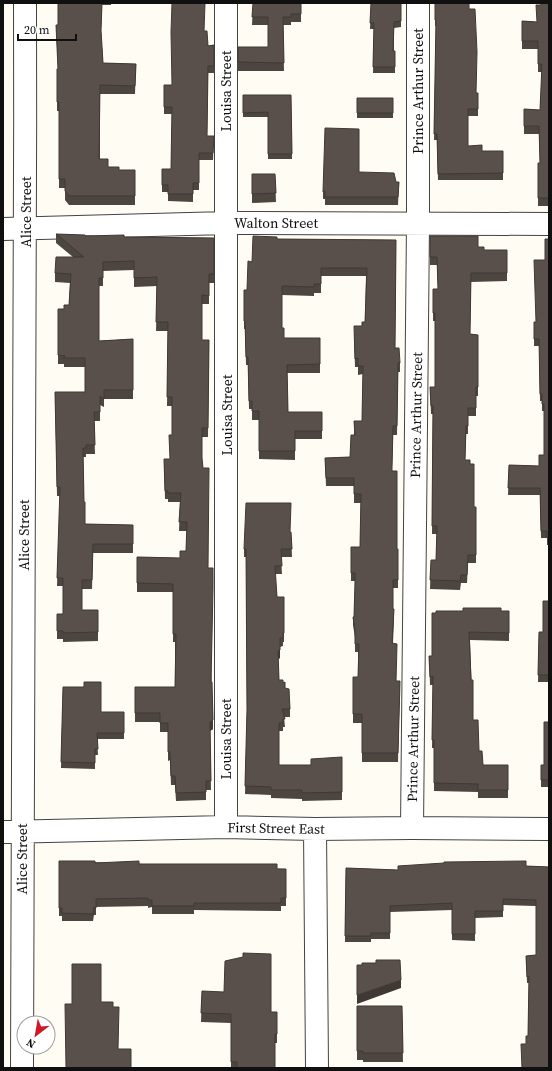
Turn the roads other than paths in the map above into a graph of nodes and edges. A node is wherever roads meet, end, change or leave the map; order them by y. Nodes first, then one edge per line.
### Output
1 (25, 3) edge
2 (226, 3) edge
3 (418, 3) edge
4 (226, 223) junction
5 (418, 224) junction
6 (549, 224) edge
7 (26, 228) junction
8 (3, 229) edge
9 (226, 827) junction
10 (412, 828) junction
11 (315, 829) junction
12 (549, 829) edge
13 (12, 832) edge
14 (22, 1068) edge
15 (317, 1068) edge

1 - 7 street, Alice Street
2 - 4 street, Louisa Street
3 - 5 street, Prince Arthur Street
4 - 5 street, Walton Street
4 - 7 street, Walton Street
4 - 9 street, Louisa Street
5 - 6 street, Walton Street
5 - 10 street, Prince Arthur Street
7 - 8 street, Walton Street
7 - 13 street, Alice Street
9 - 11 street, First Street East
9 - 13 street, First Street East
10 - 11 street, First Street East
10 - 12 street, First Street East
11 - 15 street
13 - 14 street, Alice Street

